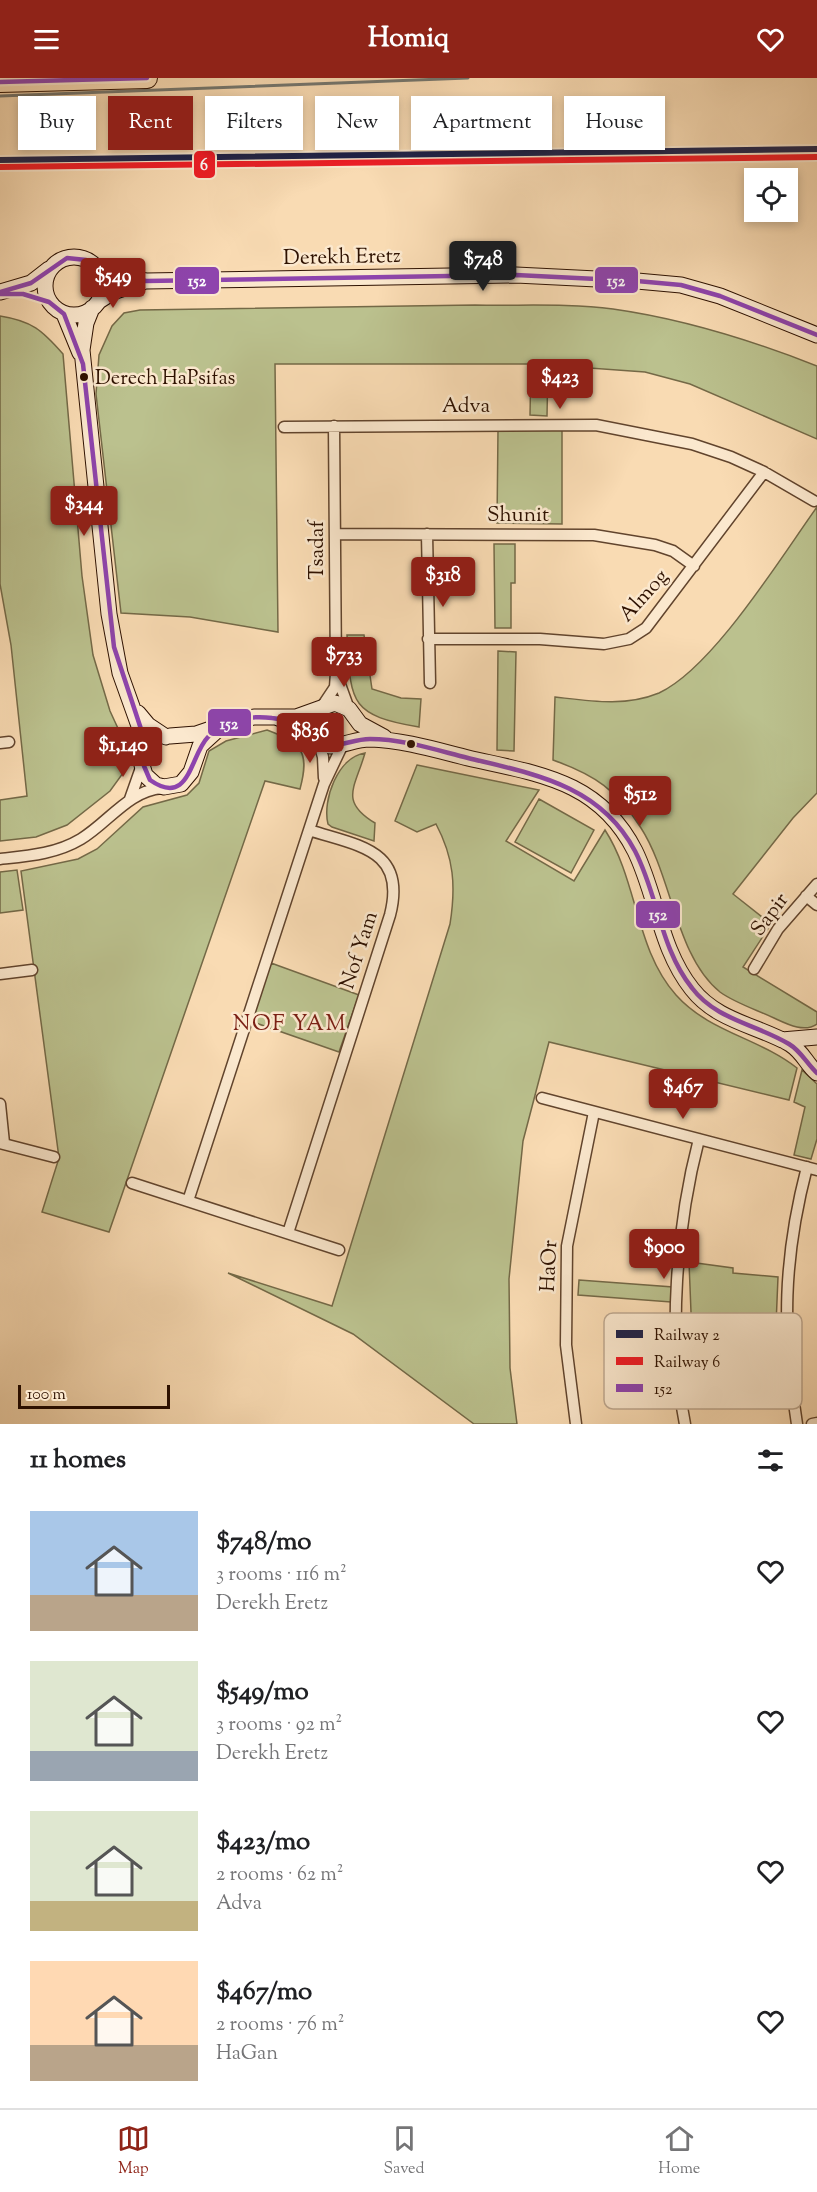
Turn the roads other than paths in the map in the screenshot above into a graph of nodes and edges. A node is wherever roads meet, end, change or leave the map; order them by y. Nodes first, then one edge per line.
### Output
1 (147, 78) edge
2 (0, 82) edge
3 (93, 265) junction
4 (52, 267) junction
5 (146, 281) junction
6 (0, 293) edge
7 (49, 302) junction
8 (96, 305) junction
9 (64, 314) junction
10 (817, 335) edge
11 (83, 364) junction
12 (284, 426) dead end
13 (334, 426) junction
14 (764, 472) junction
15 (814, 501) dead end
16 (335, 534) junction
17 (428, 534) junction
18 (694, 566) junction
19 (429, 639) junction
20 (336, 673) junction
21 (430, 683) dead end
22 (129, 700) junction
23 (320, 707) junction
24 (352, 714) junction
25 (276, 717) junction
26 (223, 725) junction
27 (168, 736) junction
28 (317, 738) junction
29 (344, 743) junction
30 (404, 743) junction
31 (142, 760) junction
32 (193, 764) junction
33 (324, 784) junction
34 (164, 787) junction
35 (130, 799) junction
36 (309, 830) junction
37 (0, 860) edge
38 (817, 884) edge
39 (806, 896) junction
40 (817, 904) edge
41 (754, 969) dead end
42 (32, 970) dead end
43 (0, 974) edge
44 (817, 1037) edge
45 (782, 1040) junction
46 (809, 1060) junction
47 (817, 1073) edge
48 (542, 1098) dead end
49 (0, 1104) edge
50 (594, 1112) junction
51 (699, 1139) junction
52 (2, 1143) edge
53 (54, 1157) dead end
54 (812, 1169) edge
55 (132, 1183) dead end
56 (188, 1201) junction
57 (288, 1233) junction
58 (339, 1250) dead end
59 (678, 1313) edge
60 (785, 1313) edge
61 (683, 1409) edge
62 (795, 1409) edge
63 (817, 1423) edge
64 (576, 1424) edge
65 (686, 1424) edge
66 (797, 1424) edge
67 (812, 1424) edge

1 - 2 highway
3 - 4 street
3 - 5 street, Derekh Eretz
3 - 8 street
4 - 6 street
4 - 7 street
5 - 8 street, Derekh Eretz
5 - 10 street, Derekh Eretz
6 - 7 street
7 - 9 street
8 - 9 street
8 - 11 street
9 - 11 street
11 - 22 street
12 - 13 street, Adva
13 - 14 street, Adva
13 - 16 street, Tsadaf
14 - 15 street, Adva
14 - 18 street, Almog
16 - 17 street, Shunit
16 - 20 street, Tsadaf
17 - 18 street, Shunit
17 - 19 street
18 - 19 street, Almog
19 - 21 street
20 - 23 street, Tsadaf
20 - 24 street, Tsadaf
22 - 27 street
22 - 31 street
23 - 24 street
23 - 25 street
23 - 28 street
24 - 29 street
24 - 30 street
25 - 26 street
25 - 28 street
26 - 27 street
26 - 32 street
27 - 31 street
27 - 32 street
28 - 29 street
28 - 33 street
29 - 30 street
29 - 33 street
30 - 45 street
31 - 34 street
31 - 35 street
32 - 34 street
33 - 36 street
34 - 35 street
35 - 37 street
36 - 56 street
36 - 57 street, Nof Yam
38 - 39 street, Sapir
39 - 40 street
39 - 41 street, Sapir
42 - 43 street
44 - 45 street
44 - 46 street
45 - 46 street
46 - 47 street
48 - 50 street
49 - 52 street
50 - 51 street
50 - 64 street, HaOr
51 - 54 street
51 - 59 street
52 - 53 street
54 - 60 street
55 - 56 street
56 - 57 street
57 - 58 street
61 - 65 street
62 - 66 street
63 - 67 street

